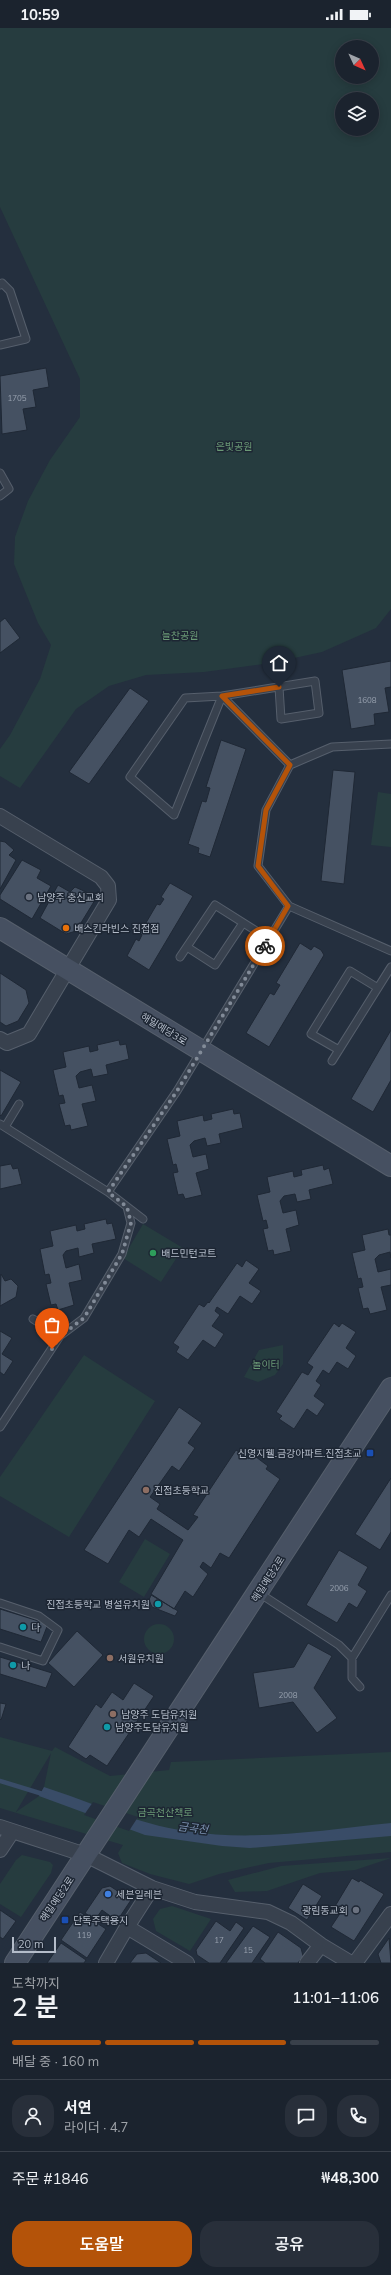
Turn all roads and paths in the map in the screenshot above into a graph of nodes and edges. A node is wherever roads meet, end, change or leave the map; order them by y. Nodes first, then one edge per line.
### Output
1 (0, 284) edge
2 (0, 345) edge
3 (0, 473) edge
4 (0, 496) edge
5 (279, 687) junction
6 (222, 696) junction
7 (391, 744) edge
8 (290, 765) junction
9 (0, 816) edge
10 (288, 906) junction
11 (243, 923) junction
12 (0, 928) edge
13 (269, 939) junction
14 (187, 947) junction
15 (391, 951) edge
16 (180, 957) dead end
17 (391, 967) edge
18 (68, 971) junction
19 (378, 988) junction
20 (0, 1039) edge
21 (339, 1050) junction
22 (201, 1051) junction
23 (332, 1062) dead end
24 (19, 1104) dead end
25 (3, 1125) edge
26 (391, 1166) edge
27 (108, 1192) junction
28 (127, 1207) junction
29 (143, 1219) dead end
30 (33, 1319) dead end
31 (60, 1336) junction
32 (391, 1388) edge
33 (0, 1427) edge
34 (259, 1593) junction
35 (391, 1595) edge
36 (0, 1603) edge
37 (0, 1647) edge
38 (352, 1658) junction
39 (360, 1688) dead end
40 (6, 1829) edge
41 (0, 1850) edge
42 (86, 1855) junction
43 (152, 1888) junction
44 (391, 1914) edge
45 (127, 1927) junction
46 (321, 1945) junction
47 (15, 1963) edge
48 (106, 1963) edge
49 (187, 1963) edge
50 (308, 1963) edge
51 (351, 1963) edge
52 (355, 1963) edge

1 - 2 lane
3 - 4 lane
5 - 5 lane
5 - 6 lane
6 - 6 lane
6 - 8 lane
7 - 8 lane
8 - 10 lane
9 - 18 street
10 - 13 lane
10 - 15 lane
11 - 13 lane
11 - 14 lane
11 - 14 lane
12 - 18 street, 해밀예당3로
13 - 22 lane
14 - 16 lane
17 - 19 lane
18 - 20 street
18 - 22 street, 해밀예당3로
19 - 21 lane
19 - 21 lane
21 - 23 lane
22 - 26 street, 해밀예당3로
22 - 27 lane
24 - 25 lane
25 - 27 lane
27 - 28 lane
28 - 29 lane
28 - 31 lane
30 - 31 lane
31 - 33 lane
32 - 34 street, 해밀예당2로
34 - 38 lane
34 - 42 street, 해밀예당2로
35 - 38 lane
36 - 37 lane
38 - 39 lane
40 - 41 street
40 - 42 street
42 - 43 street
42 - 47 street, 해밀예당2로
43 - 45 street
43 - 46 street
44 - 52 street
45 - 48 street
45 - 49 street
46 - 50 street
46 - 51 street

